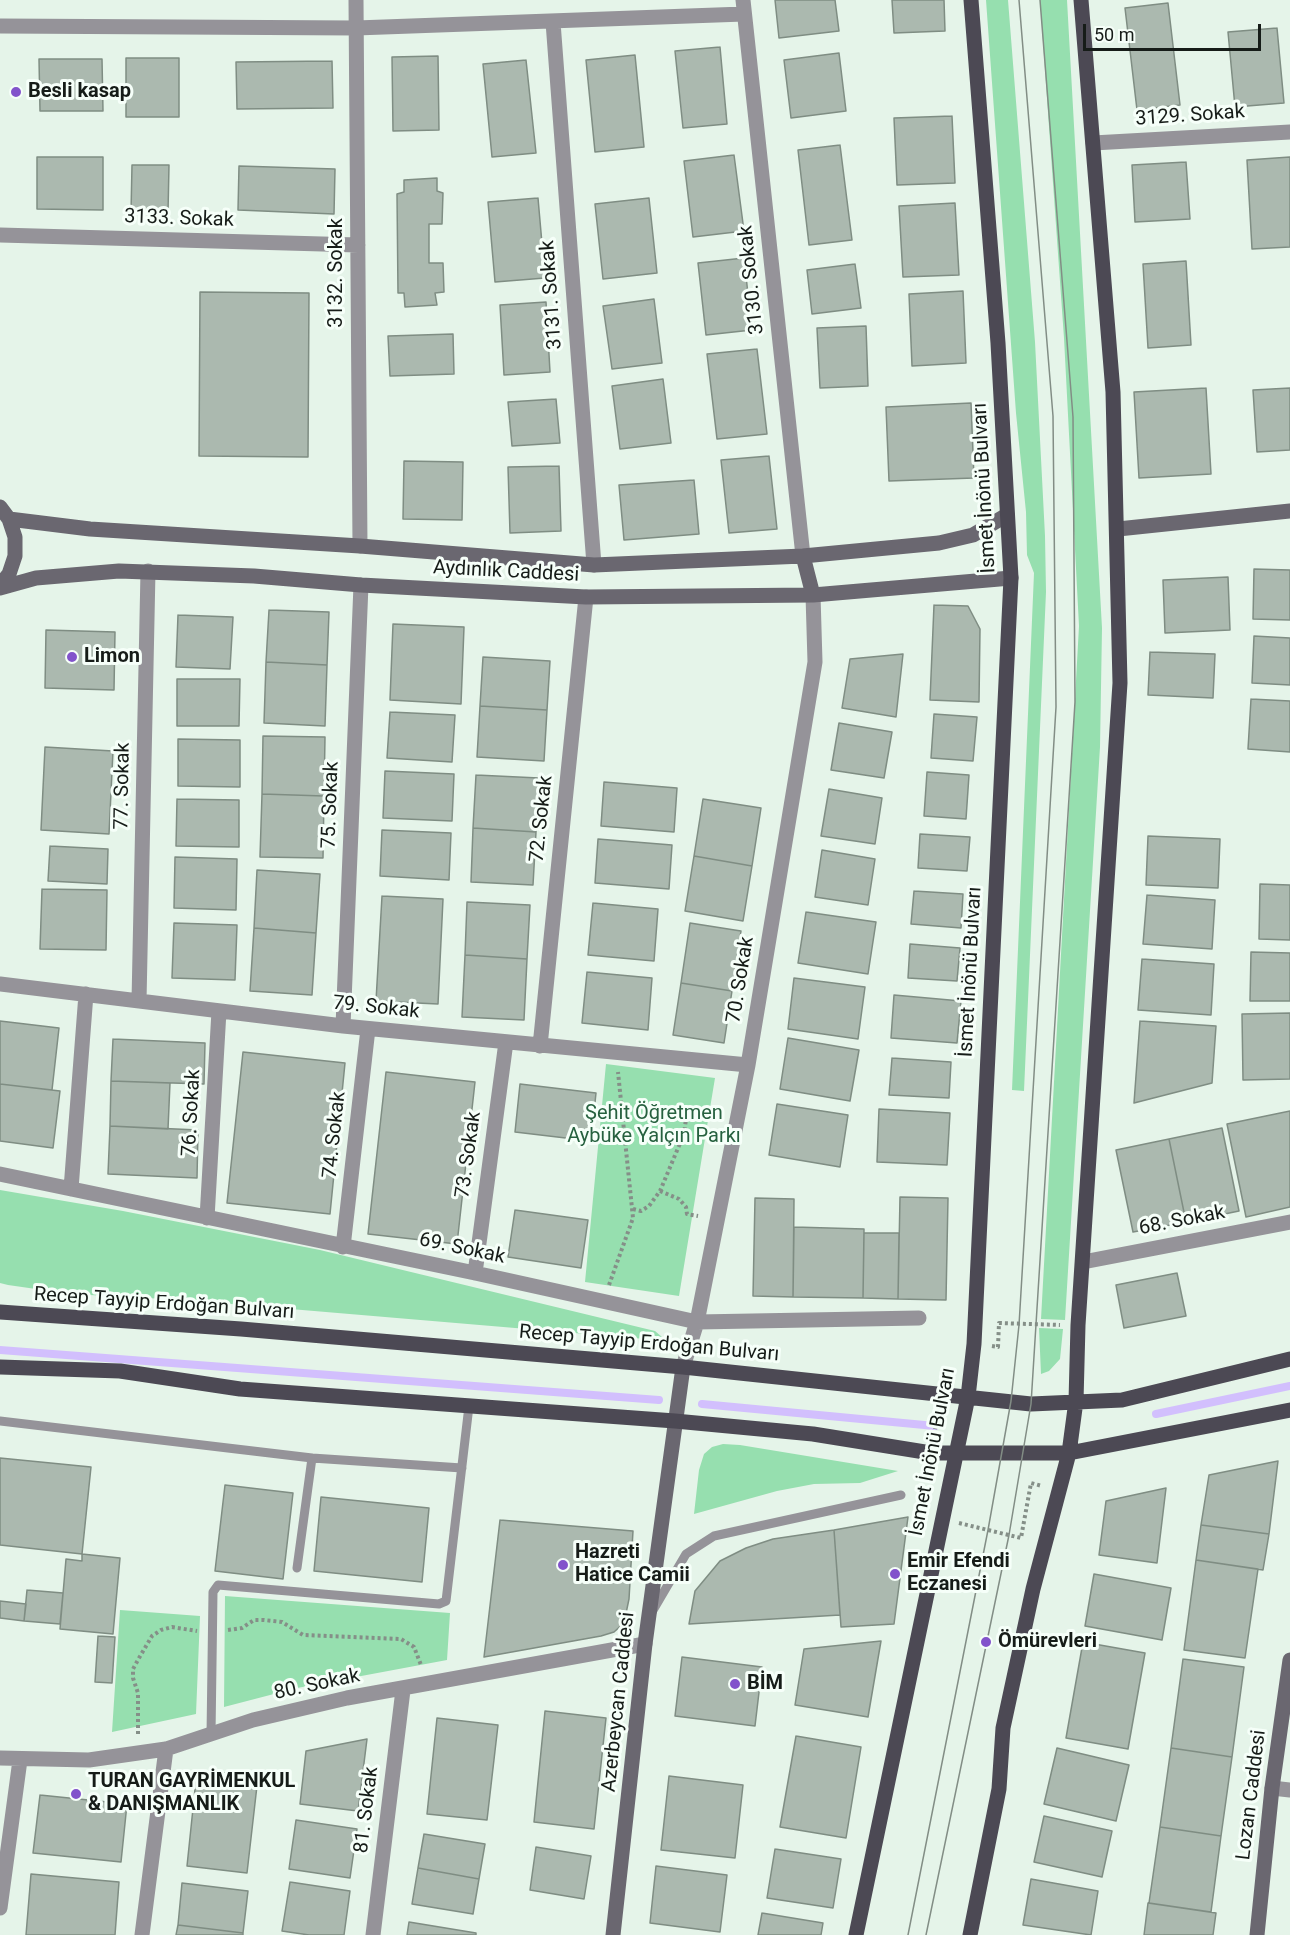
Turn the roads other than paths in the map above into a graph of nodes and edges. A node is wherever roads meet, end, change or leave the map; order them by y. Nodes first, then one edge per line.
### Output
1 (356, 0) edge
2 (971, 0) edge
3 (1081, 0) edge
4 (743, 7) edge
5 (553, 22) junction
6 (0, 26) edge
7 (356, 28) junction
8 (1290, 132) edge
9 (1093, 143) junction
10 (0, 236) edge
11 (358, 245) junction
12 (1290, 511) edge
13 (5, 513) edge
14 (1007, 515) junction
15 (1118, 529) junction
16 (360, 546) junction
17 (803, 556) junction
18 (594, 565) junction
19 (148, 571) junction
20 (1011, 578) junction
21 (361, 585) junction
22 (0, 586) edge
23 (813, 595) junction
24 (586, 597) junction
25 (0, 984) edge
26 (86, 994) junction
27 (139, 1001) junction
28 (219, 1011) junction
29 (343, 1026) junction
30 (368, 1029) junction
31 (506, 1042) junction
32 (540, 1046) junction
33 (748, 1065) junction
34 (0, 1174) edge
35 (71, 1189) junction
36 (207, 1218) junction
37 (1290, 1222) edge
38 (343, 1247) junction
39 (1083, 1262) junction
40 (475, 1272) junction
41 (0, 1312) edge
42 (920, 1318) dead end
43 (697, 1322) junction
44 (1290, 1359) edge
45 (0, 1367) edge
46 (682, 1367) junction
47 (968, 1397) junction
48 (1076, 1401) junction
49 (469, 1406) junction
50 (1290, 1410) edge
51 (0, 1421) edge
52 (675, 1421) junction
53 (956, 1453) junction
54 (1069, 1453) junction
55 (312, 1458) junction
56 (462, 1468) junction
57 (901, 1495) dead end
58 (297, 1568) dead end
59 (649, 1617) junction
60 (645, 1644) junction
61 (1290, 1660) edge
62 (403, 1690) junction
63 (211, 1734) junction
64 (166, 1749) junction
65 (0, 1758) edge
66 (20, 1760) junction
67 (1272, 1788) junction
68 (1290, 1790) edge
69 (0, 1908) edge
70 (142, 1935) edge
71 (373, 1935) edge
72 (613, 1935) edge
73 (856, 1935) edge
74 (970, 1935) edge
75 (1257, 1935) edge

1 - 7 street, 3132. Sokak
2 - 14 main road, İsmet İnönü Bulvarı
3 - 9 main road
4 - 5 street
4 - 17 street, 3130. Sokak
5 - 7 street
5 - 18 street, 3131. Sokak
6 - 7 street
7 - 11 street, 3132. Sokak
8 - 9 street, 3129. Sokak
9 - 15 main road
10 - 11 street, 3133. Sokak
11 - 16 street, 3132. Sokak
12 - 15 main road
13 - 16 main road, Aydınlık Caddesi
13 - 22 main road
14 - 17 main road, Aydınlık Caddesi
14 - 20 main road, İsmet İnönü Bulvarı
15 - 39 main road
16 - 18 main road, Aydınlık Caddesi
17 - 18 main road, Aydınlık Caddesi
17 - 23 main road
19 - 21 main road, Aydınlık Caddesi
19 - 22 main road, Aydınlık Caddesi
19 - 27 street, 77. Sokak
20 - 23 main road, Aydınlık Caddesi
20 - 47 main road, İsmet İnönü Bulvarı
21 - 24 main road, Aydınlık Caddesi
21 - 29 street, 75. Sokak
23 - 24 main road, Aydınlık Caddesi
23 - 33 street, 70. Sokak
24 - 32 street, 72. Sokak
25 - 26 street, 79. Sokak
26 - 27 street, 79. Sokak
26 - 35 street
27 - 28 street, 79. Sokak
28 - 29 street, 79. Sokak
28 - 36 street, 76. Sokak
29 - 30 street, 79. Sokak
30 - 31 street, 79. Sokak
30 - 38 street, 74. Sokak
31 - 32 street, 79. Sokak
31 - 40 street, 73. Sokak
32 - 33 street, 79. Sokak
33 - 43 street, 70. Sokak
34 - 35 street, 69. Sokak
35 - 36 street, 69. Sokak
36 - 38 street, 69. Sokak
37 - 39 street, 68. Sokak
38 - 40 street, 69. Sokak
39 - 48 main road
40 - 43 street, 69. Sokak
41 - 46 main road, Recep Tayyip Erdoğan Bulvarı
42 - 43 street, 69. Sokak
43 - 46 street, 70. Sokak
44 - 48 main road, Recep Tayyip Erdoğan Bulvarı
45 - 49 main road
46 - 47 main road, Recep Tayyip Erdoğan Bulvarı
46 - 52 main road, Azerbeycan Caddesi
47 - 48 main road, Recep Tayyip Erdoğan Bulvarı
47 - 53 main road, İsmet İnönü Bulvarı
48 - 54 main road
49 - 52 main road
49 - 56 lane
50 - 54 main road
51 - 55 lane
52 - 53 main road
52 - 59 main road, Azerbeycan Caddesi
53 - 54 main road
53 - 73 main road, İsmet İnönü Bulvarı
54 - 74 main road
55 - 56 lane
55 - 58 lane
56 - 63 lane
57 - 59 lane
59 - 60 main road, Azerbeycan Caddesi
60 - 62 street, 80. Sokak
60 - 72 main road, Azerbeycan Caddesi
61 - 67 main road, Lozan Caddesi
62 - 63 street, 80. Sokak
62 - 71 street, 81. Sokak
63 - 64 street, 80. Sokak
64 - 66 street, 80. Sokak
64 - 70 street
65 - 66 street, 80. Sokak
66 - 69 street
67 - 68 street
67 - 75 main road, Lozan Caddesi

